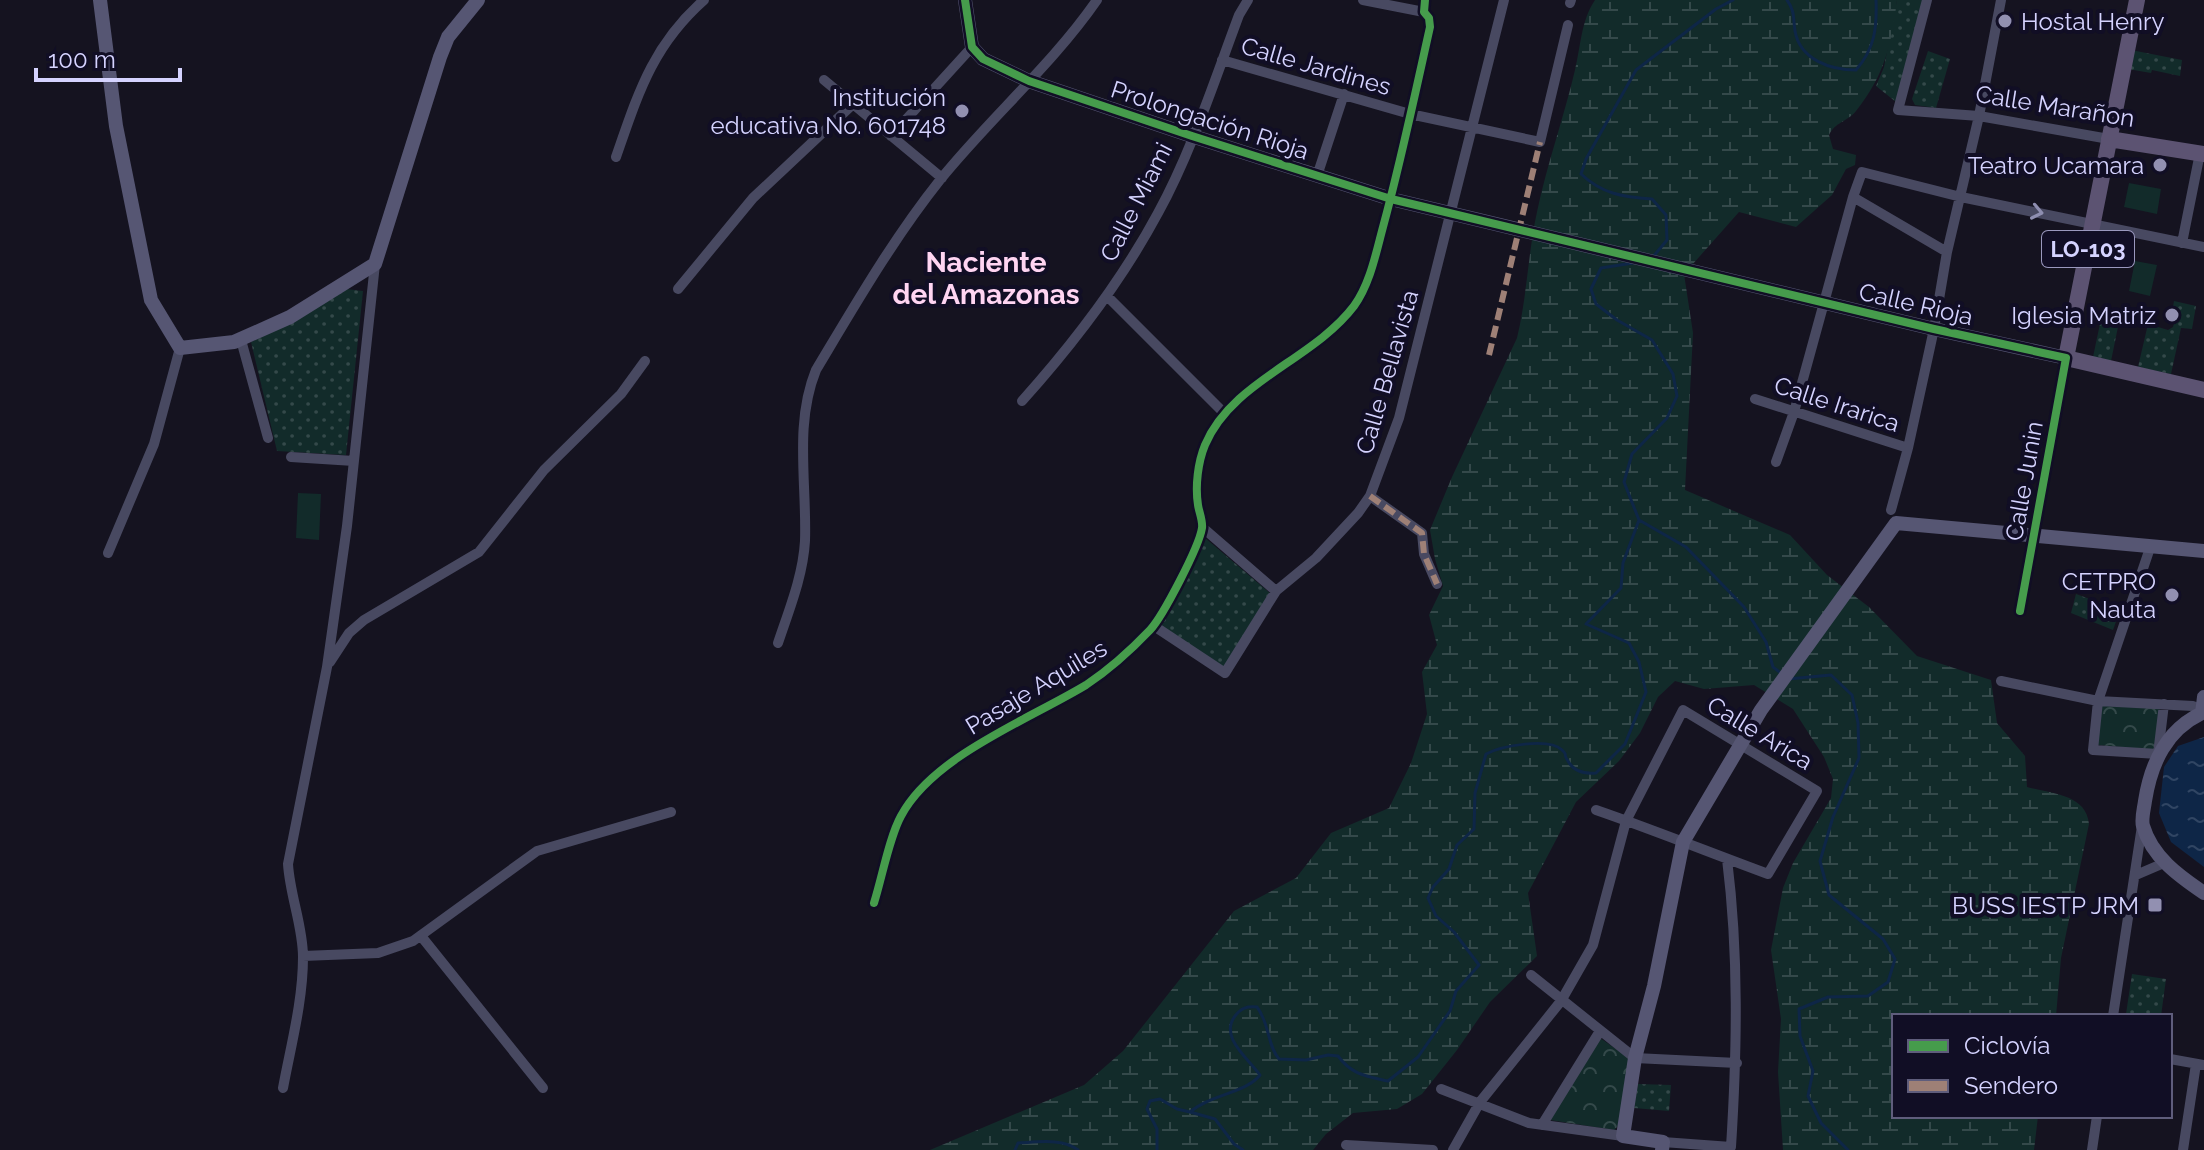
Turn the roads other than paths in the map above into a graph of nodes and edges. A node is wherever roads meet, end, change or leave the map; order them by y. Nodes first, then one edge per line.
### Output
1 (100, 0) edge
2 (478, 0) edge
3 (704, 0) edge
4 (965, 0) edge
5 (1097, 0) edge
6 (1248, 0) edge
7 (1363, 0) edge
8 (1504, 0) edge
9 (1927, 0) edge
10 (2001, 0) edge
11 (2137, 0) edge
12 (1423, 7) edge
13 (1568, 25) dead end
14 (972, 47) junction
15 (1222, 60) junction
16 (824, 80) dead end
17 (1029, 81) junction
18 (1344, 94) junction
19 (853, 104) junction
20 (1410, 114) junction
21 (1979, 116) junction
22 (1472, 127) junction
23 (891, 136) junction
24 (1192, 136) junction
25 (2109, 139) junction
26 (2202, 153) edge
27 (616, 157) dead end
28 (1317, 176) junction
29 (942, 178) junction
30 (1853, 197) junction
31 (1961, 197) junction
32 (1391, 199) junction
33 (1450, 213) junction
34 (1490, 223) joint
35 (2093, 224) junction
36 (2182, 243) junction
37 (2204, 247) edge
38 (1947, 252) junction
39 (375, 264) junction
40 (678, 289) dead end
41 (1107, 296) junction
42 (1825, 302) junction
43 (1934, 329) junction
44 (241, 340) junction
45 (180, 348) junction
46 (2066, 358) junction
47 (645, 361) dead end
48 (2204, 390) edge
49 (1755, 399) dead end
50 (1022, 401) dead end
51 (1794, 412) junction
52 (1225, 414) junction
53 (268, 438) dead end
54 (1908, 448) junction
55 (291, 457) dead end
56 (354, 461) junction
57 (1776, 462) dead end
58 (1370, 496) junction
59 (1891, 510) dead end
60 (1202, 527) junction
61 (2035, 535) junction
62 (2150, 548) junction
63 (2204, 551) edge
64 (108, 553) dead end
65 (1437, 584) dead end
66 (1276, 591) junction
67 (2020, 611) dead end
68 (1154, 626) junction
69 (778, 643) dead end
70 (327, 667) junction
71 (2001, 681) dead end
72 (2098, 701) junction
73 (2164, 704) junction
74 (2204, 706) edge
75 (1740, 744) junction
76 (2158, 754) junction
77 (1596, 810) dead end
78 (671, 812) dead end
79 (1626, 821) junction
80 (2143, 824) junction
81 (1683, 842) junction
82 (1727, 859) junction
83 (2164, 863) junction
84 (2136, 875) junction
85 (2204, 893) edge
86 (874, 903) dead end
87 (421, 936) junction
88 (303, 956) junction
89 (1531, 975) dead end
90 (1561, 1001) junction
91 (2113, 1014) edge
92 (1600, 1031) junction
93 (1635, 1058) junction
94 (2172, 1059) edge
95 (1737, 1063) junction
96 (2200, 1065) edge
97 (283, 1088) dead end
98 (543, 1088) dead end
99 (1441, 1089) dead end
100 (1480, 1102) junction
101 (2097, 1118) edge
102 (1542, 1125) junction
103 (1623, 1136) junction
104 (1346, 1145) dead end
105 (1662, 1146) edge
106 (1433, 1150) edge
107 (1453, 1150) edge
108 (2092, 1150) edge
109 (2183, 1150) edge

1 - 45 street
2 - 39 street
3 - 27 street
4 - 14 street
5 - 17 street
6 - 15 street, Calle Miami
7 - 12 street
8 - 22 street, Calle Bellavista
9 - 21 street, Calle Marañon
10 - 21 street
11 - 25 main road, LO-103
12 - 20 street, Pasaje Aquiles
13 - 22 street, Calle Jardines
14 - 17 street, Prolongación Rioja
14 - 23 street
15 - 18 street, Calle Jardines
15 - 24 street, Calle Miami
16 - 19 street
17 - 24 street, Prolongación Rioja
17 - 29 street
18 - 20 street, Calle Jardines
18 - 28 street
19 - 23 street
19 - 40 street
20 - 22 street, Calle Jardines
20 - 32 street, Pasaje Aquiles
21 - 25 street, Calle Marañon
21 - 31 street
22 - 33 street, Calle Bellavista
23 - 29 street
24 - 28 street, Prolongación Rioja
24 - 41 street, Calle Miami
25 - 26 main road, Calle Marañon
25 - 35 main road, LO-103
26 - 36 street
28 - 32 street, Prolongación Rioja
29 - 69 street
30 - 31 street
30 - 38 street
30 - 42 street
31 -> 35 street
31 - 38 street
32 - 33 street, Prolongación Rioja
32 - 52 street, Pasaje Aquiles
33 - 34 street, Prolongación Rioja
33 - 58 street, Calle Bellavista
34 - 42 street, Calle Rioja
35 - 36 street
35 - 46 main road, LO-103
36 - 37 street
38 - 43 street
39 - 44 street
39 - 56 street
41 - 50 street, Calle Miami
41 - 52 street
42 - 43 street, Calle Rioja
42 - 51 street
43 - 46 street, Calle Rioja
43 - 54 street
44 - 45 street
44 - 53 street
45 - 64 street
46 - 48 main road, Calle Rioja
46 - 61 street, Calle Junin
47 - 70 street
49 - 51 street, Calle Irarica
51 - 54 street, Calle Irarica
51 - 57 street
52 - 60 street, Pasaje Aquiles
54 - 59 street
55 - 56 street
56 - 70 street
58 - 65 street
58 - 66 street, Calle Bellavista
60 - 66 street
60 - 68 street, Pasaje Aquiles
61 - 62 street
61 - 67 street, Calle Junin
61 - 75 street
62 - 63 street
62 - 72 street
66 - 68 street, Calle Bellavista
68 - 86 street, Pasaje Aquiles
70 - 88 street
71 - 72 street
72 - 73 street
72 - 76 street
73 - 74 street
73 - 76 street
74 - 76 street
75 - 79 street, Calle Arica
75 - 81 street
75 - 82 street, Calle Arica
76 - 80 street
77 - 79 street
78 - 87 street
79 - 81 street
79 - 90 street
80 - 83 street
80 - 84 street
81 - 82 street
81 - 93 street
82 - 95 street
83 - 84 street
83 - 85 street
84 - 91 street
87 - 88 street
87 - 98 street
88 - 97 street
89 - 90 street
90 - 92 street
90 - 100 street
92 - 93 street
92 - 102 street
93 - 95 street
93 - 103 street
94 - 96 street
95 - 105 street
96 - 109 street
99 - 100 street
100 - 102 street
100 - 107 street
101 - 108 street
102 - 103 street
103 - 105 street
104 - 106 street

